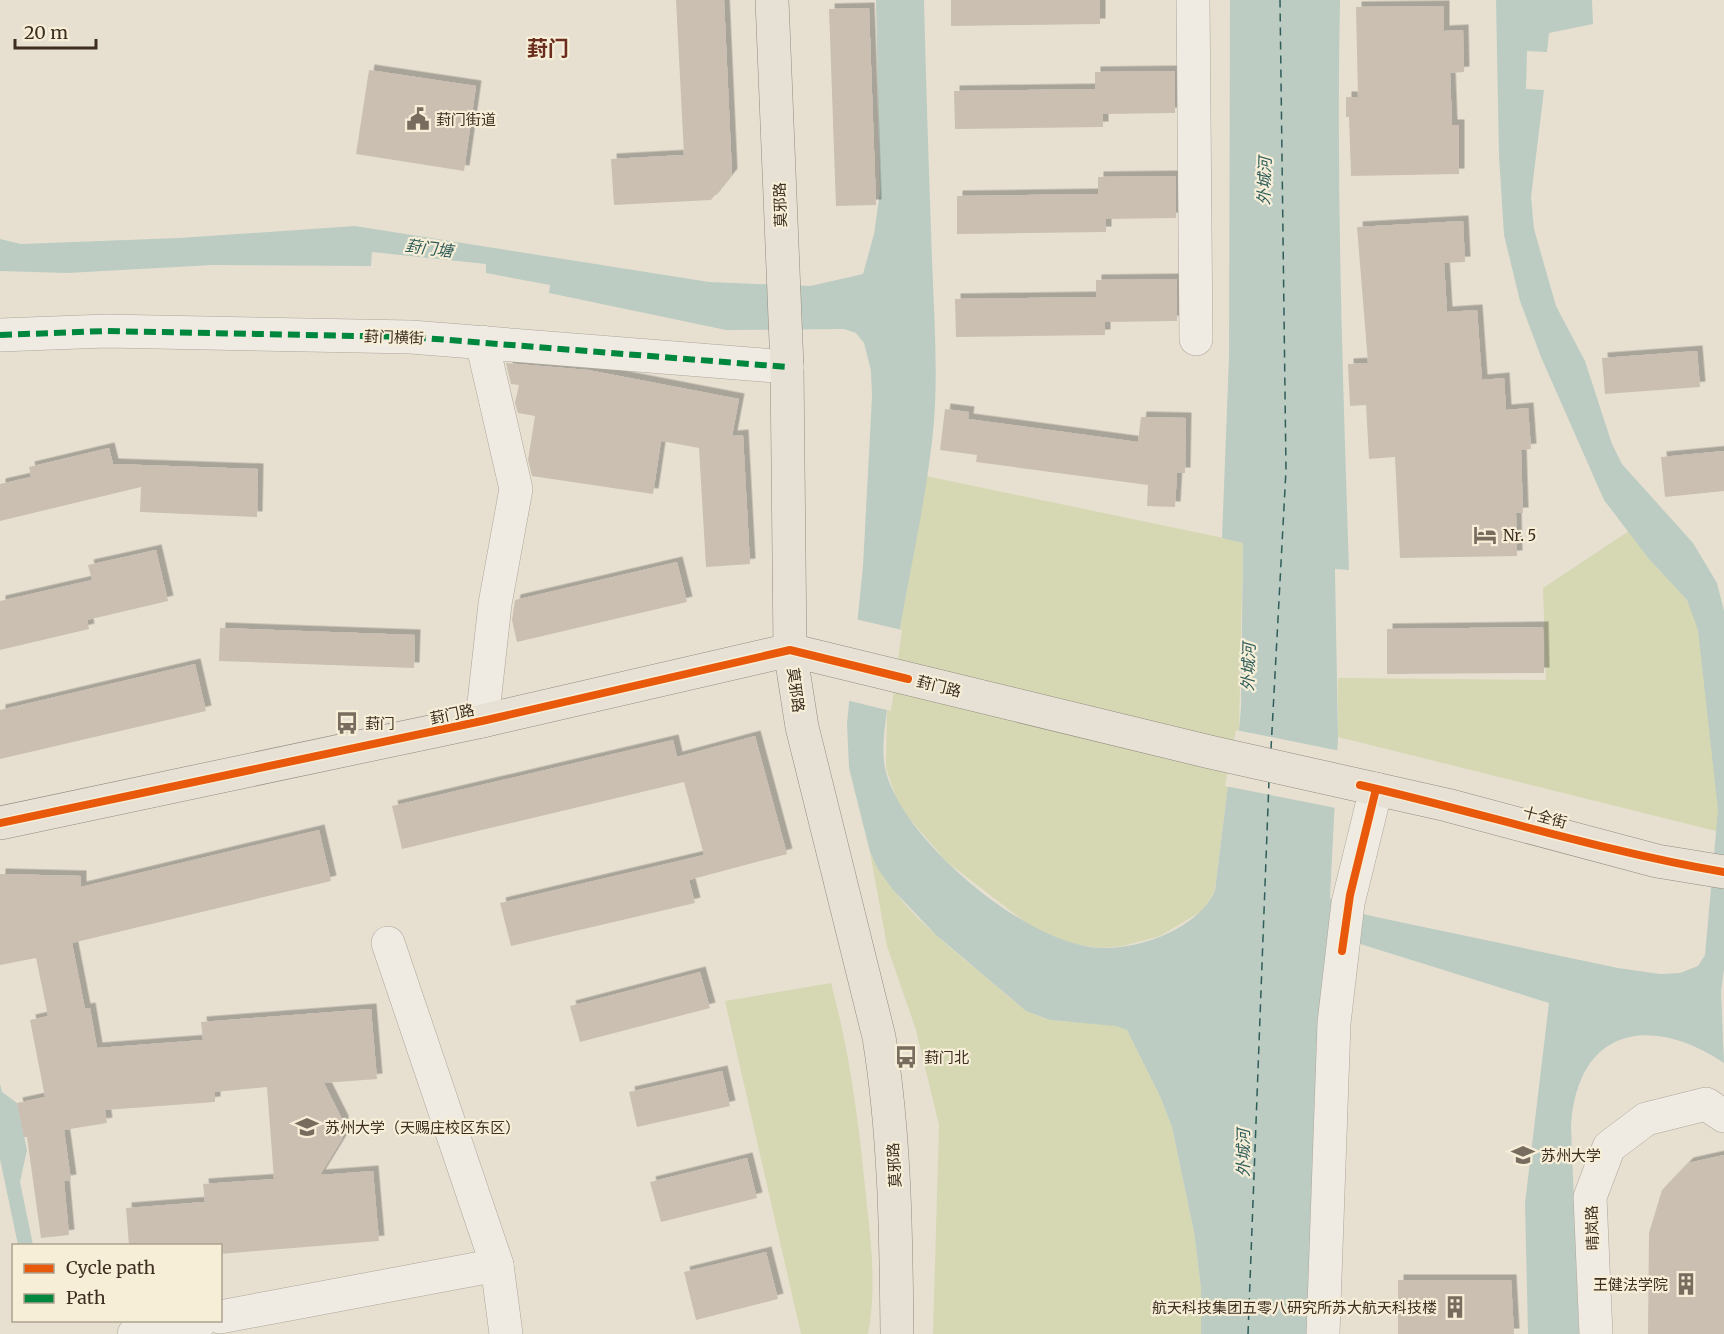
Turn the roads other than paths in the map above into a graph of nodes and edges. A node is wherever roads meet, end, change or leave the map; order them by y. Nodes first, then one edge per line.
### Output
1 (772, 0) edge
2 (1193, 0) edge
3 (0, 335) edge
4 (1196, 339) dead end
5 (482, 342) junction
6 (786, 356) junction
7 (790, 650) junction
8 (482, 721) junction
9 (1210, 752) joint
10 (1368, 787) junction
11 (0, 823) edge
12 (1716, 871) edge
13 (388, 944) dead end
14 (1724, 1116) edge
15 (497, 1265) junction
16 (222, 1317) edge
17 (192, 1322) edge
18 (134, 1334) edge
19 (506, 1334) edge
20 (897, 1334) edge
21 (1323, 1334) edge
22 (1596, 1334) edge

1 - 6 main road, 莫邪路
2 - 4 street
3 - 5 street, 葑门横街
5 - 6 street, 葑门横街
5 - 8 street
6 - 7 main road, 莫邪路
7 - 8 main road, 葑门路
7 - 9 main road, 葑门路
7 - 20 main road, 莫邪路
8 - 11 main road, 葑门路
9 - 10 main road, 十全街
10 - 12 main road, 十全街
10 - 21 street
13 - 15 street
14 - 22 street, 晴岚路
15 - 16 street
15 - 19 street
17 - 18 street

